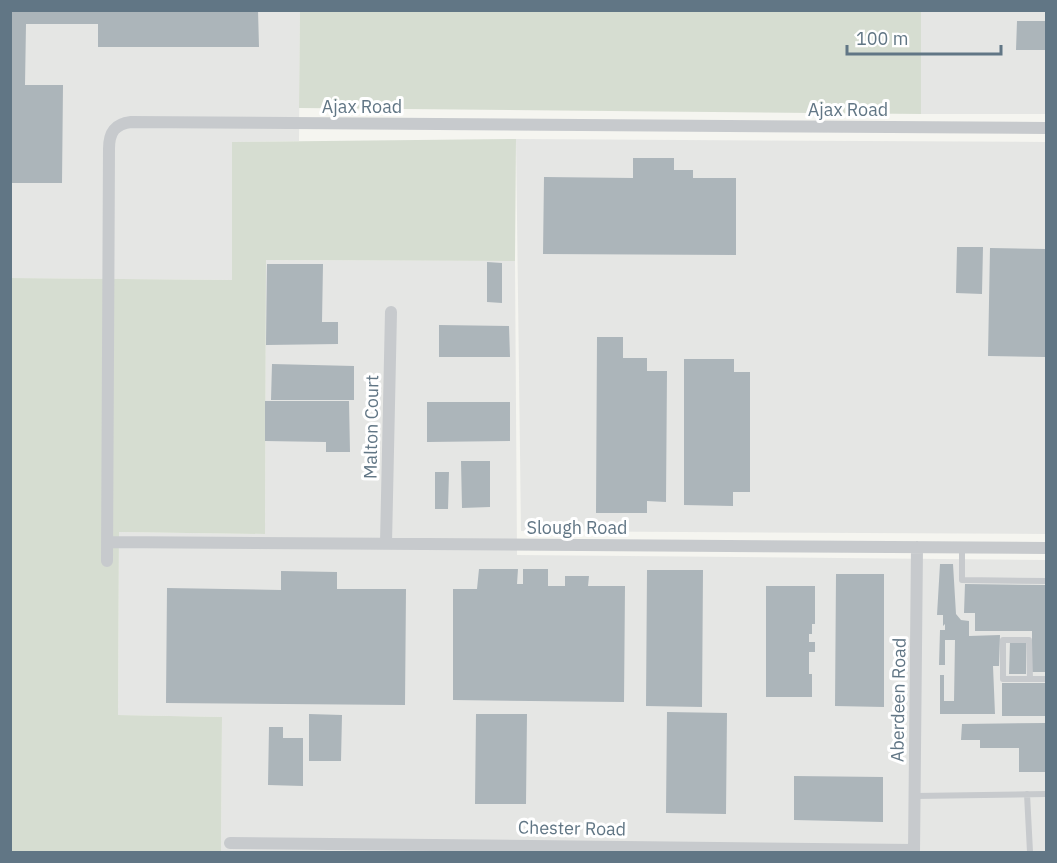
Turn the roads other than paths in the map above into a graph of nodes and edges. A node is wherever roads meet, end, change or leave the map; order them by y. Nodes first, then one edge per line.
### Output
1 (1047, 128) edge
2 (391, 312) dead end
3 (107, 542) junction
4 (386, 543) junction
5 (917, 547) junction
6 (962, 548) junction
7 (1047, 548) edge
8 (107, 561) dead end
9 (1047, 581) edge
10 (1030, 679) junction
11 (1047, 679) edge
12 (1027, 794) junction
13 (1047, 794) edge
14 (915, 796) junction
15 (230, 843) dead end
16 (914, 851) edge
17 (1030, 852) edge

1 - 3 street, Ajax Road
2 - 4 street, Malton Court
3 - 4 street, Slough Road
3 - 8 street, Ajax Road
4 - 5 street, Slough Road
5 - 6 street, Slough Road
5 - 14 street, Aberdeen Road
6 - 7 street, Slough Road
6 - 9 lane
10 - 10 lane
10 - 11 lane
12 - 13 lane
12 - 14 lane
12 - 17 lane
14 - 16 street, Aberdeen Road
15 - 16 street, Chester Road

